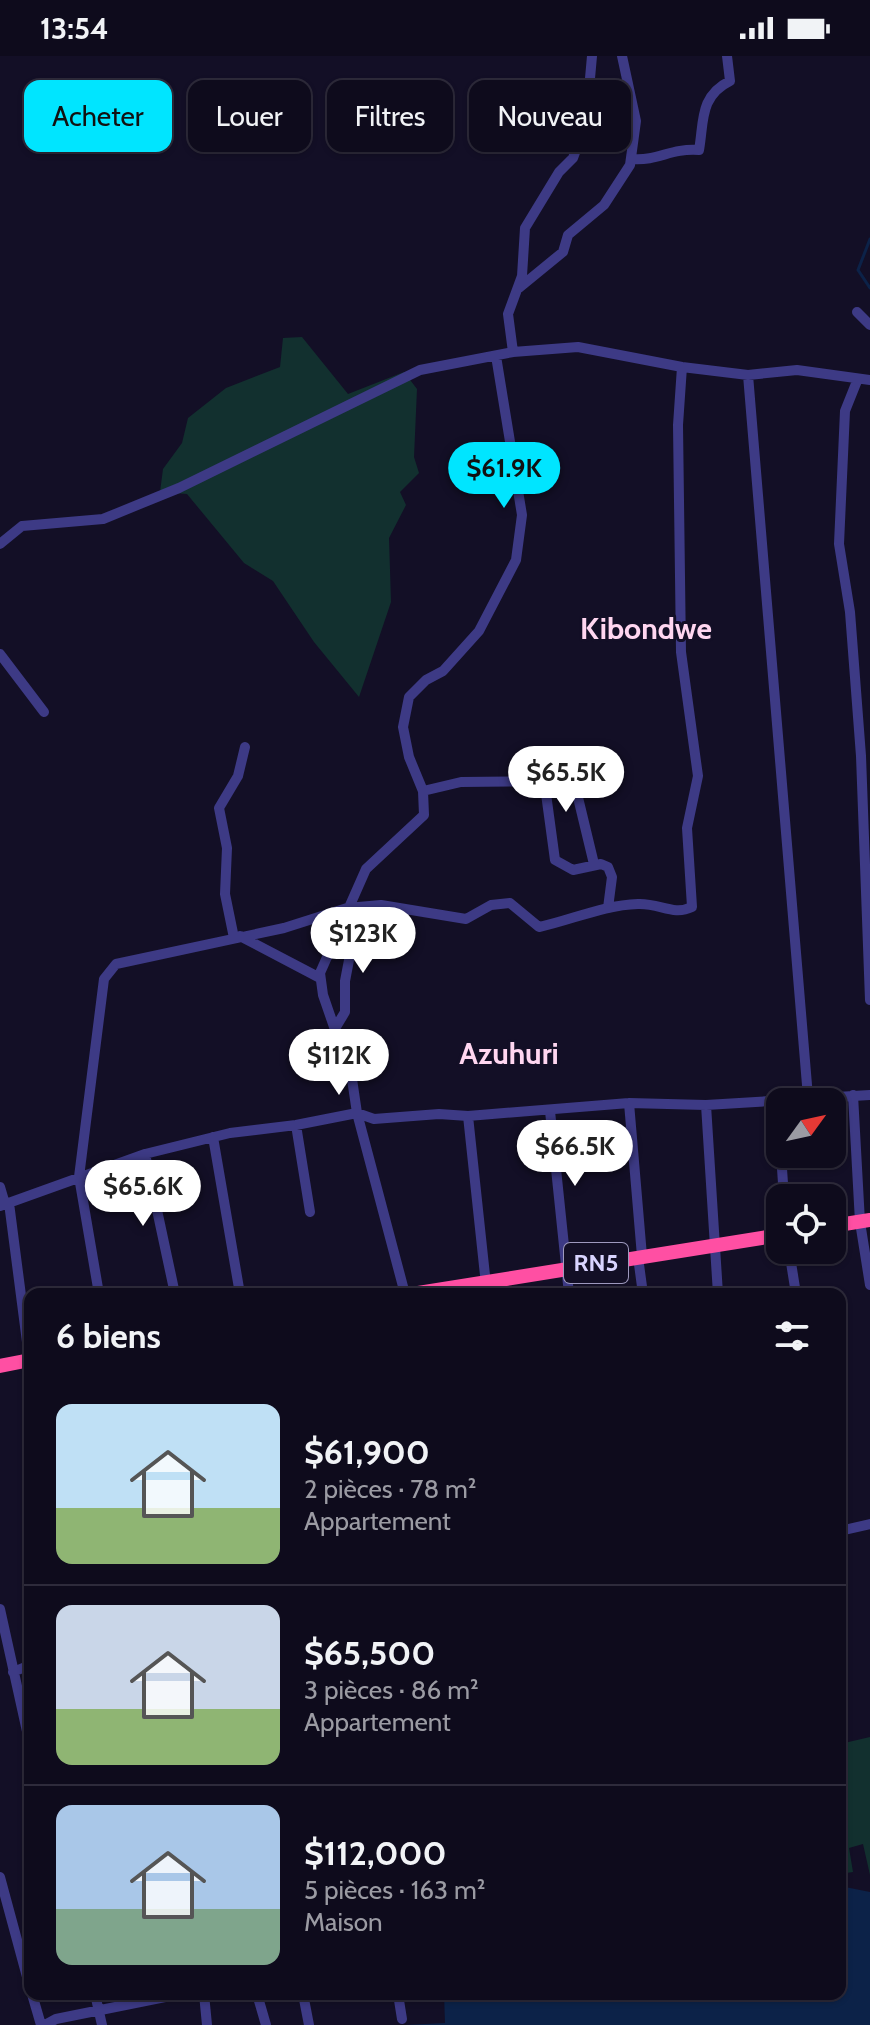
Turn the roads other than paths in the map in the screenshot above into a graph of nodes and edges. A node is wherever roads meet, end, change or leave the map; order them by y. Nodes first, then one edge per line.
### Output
1 (592, 56) edge
2 (622, 56) edge
3 (727, 56) edge
4 (590, 80) edge
5 (631, 120) edge
6 (636, 121) junction
7 (575, 152) edge
8 (632, 159) junction
9 (510, 299) junction
10 (857, 312) dead end
11 (870, 325) edge
12 (513, 352) junction
13 (496, 356) junction
14 (682, 367) junction
15 (748, 375) junction
16 (870, 380) edge
17 (857, 381) junction
18 (0, 544) edge
19 (0, 654) edge
20 (44, 712) dead end
21 (245, 747) dead end
22 (544, 779) junction
23 (423, 791) junction
24 (594, 864) junction
25 (353, 908) junction
26 (608, 908) junction
27 (237, 937) junction
28 (320, 978) junction
29 (870, 1000) edge
30 (336, 1027) junction
31 (807, 1088) edge
32 (846, 1095) edge
33 (853, 1095) junction
34 (870, 1095) edge
35 (766, 1101) edge
36 (629, 1103) junction
37 (706, 1105) junction
38 (550, 1111) junction
39 (357, 1113) junction
40 (468, 1116) junction
41 (296, 1125) junction
42 (213, 1137) junction
43 (145, 1154) junction
44 (79, 1177) junction
45 (0, 1187) edge
46 (5, 1204) edge
47 (310, 1212) dead end
48 (865, 1221) edge
49 (766, 1237) edge
50 (712, 1245) junction
51 (640, 1256) junction
52 (791, 1264) edge
53 (566, 1268) junction
54 (870, 1285) edge
55 (98, 1288) edge
56 (174, 1288) edge
57 (239, 1288) edge
58 (403, 1288) edge
59 (486, 1288) edge
60 (568, 1288) edge
61 (643, 1288) edge
62 (717, 1288) edge
63 (795, 1288) edge
64 (24, 1323) edge
65 (24, 1361) edge
66 (0, 1366) edge
67 (870, 1524) edge
68 (846, 1530) edge
69 (0, 1609) edge
70 (24, 1667) edge
71 (13, 1672) junction
72 (24, 1719) edge
73 (0, 1877) edge
74 (24, 1965) edge
75 (34, 2000) edge
76 (96, 2000) edge
77 (150, 2000) edge
78 (205, 2000) edge
79 (259, 2000) edge
80 (304, 2000) edge
81 (399, 2000) edge
82 (99, 2010) junction
83 (402, 2019) dead end
84 (43, 2025) edge
85 (102, 2025) edge
86 (207, 2025) edge
87 (266, 2025) edge
88 (309, 2025) edge

1 - 4 street
2 - 6 street
3 - 8 street
5 - 6 street
6 - 8 street
7 - 9 street
8 - 9 street
9 - 12 street
10 - 11 street
12 - 13 street
12 - 14 street
13 - 18 street
13 - 23 street
14 - 15 street
14 - 26 street
15 - 17 street
15 - 31 street
16 - 17 street
17 - 29 street
19 - 20 street
21 - 27 street
22 - 23 street
22 - 24 street
22 - 24 street
23 - 25 street
24 - 26 street
25 - 26 street
25 - 27 street
25 - 28 street
25 - 30 street
27 - 28 street
27 - 44 street
28 - 30 street
30 - 39 street
32 - 33 street
33 - 34 street
33 - 48 street
35 - 37 street
36 - 37 street
36 - 38 street
36 - 51 street
37 - 50 street
38 - 40 street
38 - 53 street
39 - 40 street
39 - 41 street
39 - 58 street
40 - 59 street
41 - 42 street
41 - 47 street
42 - 43 street
42 - 57 street
43 - 44 street
43 - 56 street
44 - 46 street
44 - 55 street
45 - 46 street
46 - 64 street
48 - 54 street
49 - 50 highway, RN5
50 - 51 highway, RN5
50 - 62 street
51 - 53 highway, RN5
51 - 61 street
52 - 63 street
53 - 59 highway, RN5
53 - 60 street
65 - 66 highway
67 - 68 street
69 - 71 street
70 - 71 street
71 - 72 street
73 - 74 street
75 - 84 street
76 - 82 street
77 - 82 street
78 - 86 street
79 - 87 street
80 - 88 street
81 - 83 street
82 - 84 street
82 - 85 street

